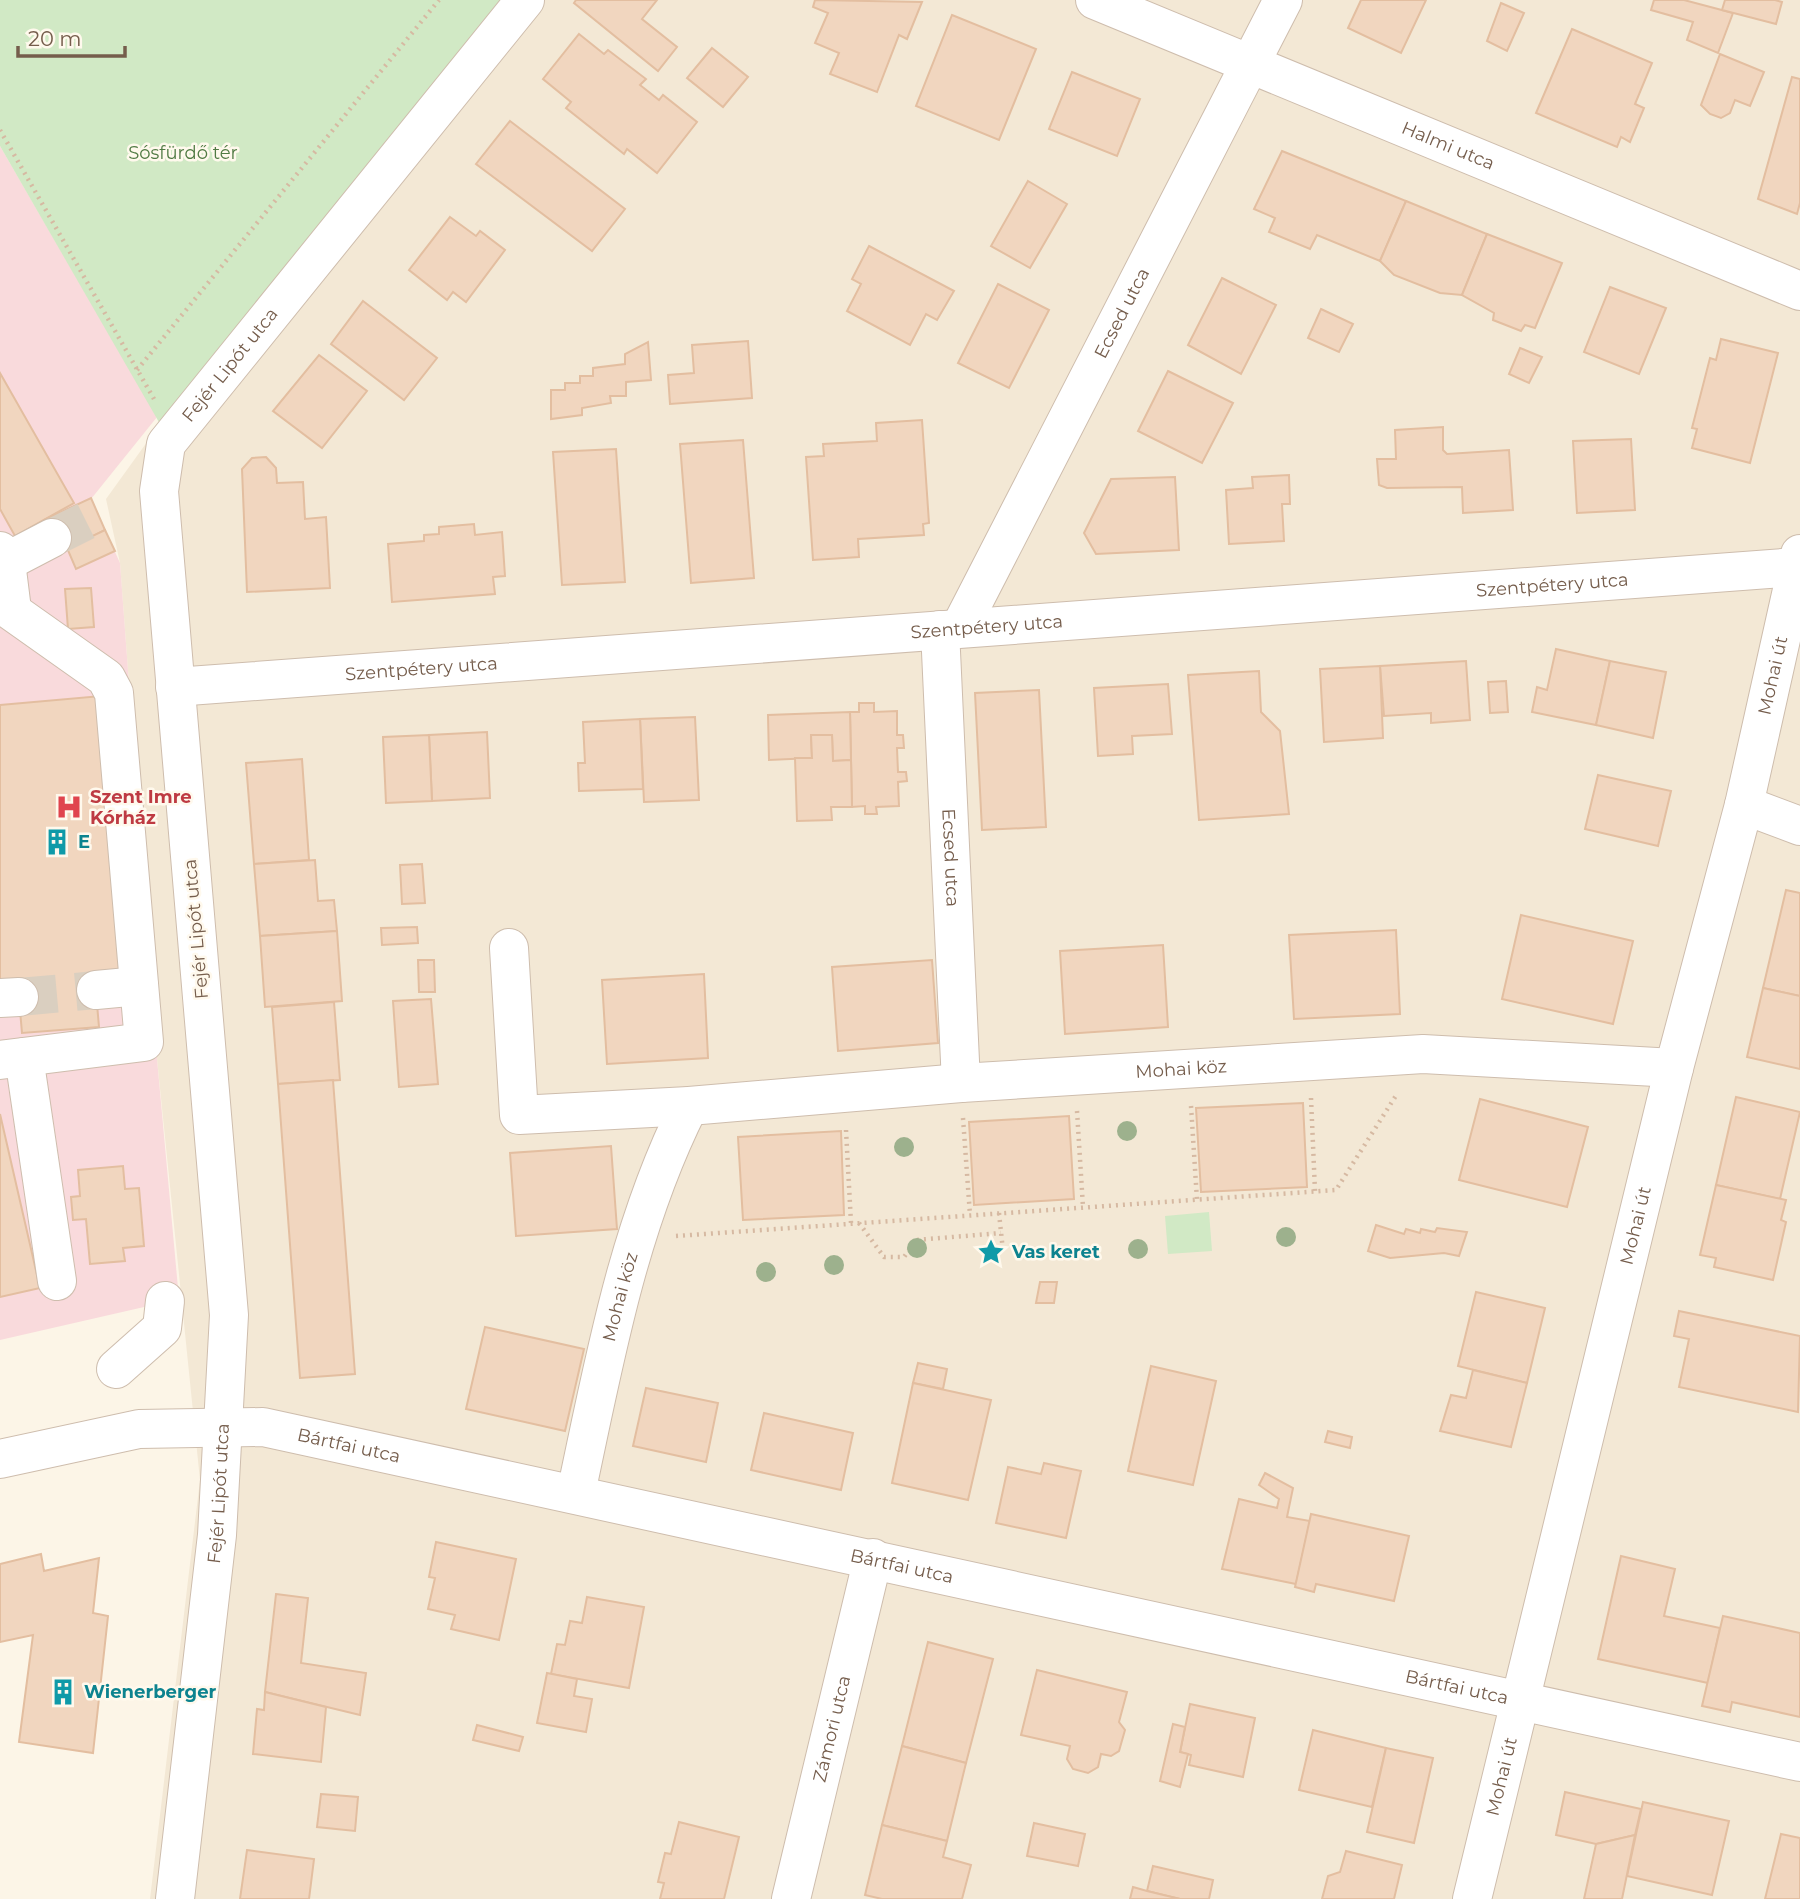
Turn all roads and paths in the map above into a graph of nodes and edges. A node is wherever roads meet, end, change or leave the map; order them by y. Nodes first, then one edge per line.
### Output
1 (439, 0) edge
2 (525, 0) edge
3 (1095, 0) edge
4 (1283, 0) edge
5 (1250, 66) junction
6 (0, 130) edge
7 (1800, 291) edge
8 (137, 370) junction
9 (173, 433) junction
10 (52, 538) tunnel mouth
11 (3, 556) edge
12 (1798, 560) edge
13 (6, 607) edge
14 (950, 629) junction
15 (175, 687) junction
16 (1744, 805) junction
17 (1800, 826) edge
18 (509, 948) dead end
19 (139, 986) junction
20 (96, 990) tunnel mouth
21 (12, 1058) edge
22 (1309, 1061) junction
23 (1186, 1068) junction
24 (1674, 1068) junction
25 (961, 1083) junction
26 (1403, 1084) dead end
27 (844, 1092) junction
28 (690, 1106) junction
29 (1064, 1108) dead end
30 (1315, 1191) junction
31 (1197, 1200) junction
32 (1083, 1207) junction
33 (999, 1213) junction
34 (970, 1215) junction
35 (851, 1223) junction
36 (859, 1223) junction
37 (1001, 1233) junction
38 (637, 1238) junction
39 (1003, 1251) dead end
40 (57, 1281) dead end
41 (164, 1301) dead end
42 (116, 1369) dead end
43 (225, 1427) junction
44 (0, 1459) edge
45 (576, 1493) junction
46 (873, 1558) junction
47 (1522, 1701) junction
48 (1800, 1762) edge
49 (176, 1899) edge
50 (791, 1899) edge
51 (1472, 1899) edge

1 - 8 path
2 - 9 street, Fejér Lipót utca
3 - 5 street, Halmi utca
4 - 5 street, Ecsed utca
5 - 7 street, Halmi utca
5 - 14 street, Ecsed utca
6 - 8 path
8 - 9 path
9 - 15 street, Fejér Lipót utca
10 - 11 street
11 - 13 street
12 - 14 street, Szentpétery utca
12 - 16 street, Mohai út
13 - 19 street
14 - 15 street, Szentpétery utca
14 - 25 street, Ecsed utca
15 - 43 street, Fejér Lipót utca
16 - 17 street
16 - 24 street, Mohai út
18 - 28 street, Mohai köz
19 - 20 street
19 - 21 street
21 - 40 street
22 - 23 street, Mohai köz
22 - 24 street, Mohai köz
22 - 30 path
23 - 25 street, Mohai köz
23 - 31 path
24 - 47 street, Mohai út
25 - 27 street, Mohai köz
25 - 34 path
26 - 30 path
27 - 28 street, Mohai köz
27 - 35 path
28 - 38 street, Mohai köz
29 - 32 path
30 - 31 path
31 - 32 path
32 - 33 path
33 - 34 path
33 - 37 path
34 - 36 path
35 - 36 path
35 - 38 path
36 - 37 path
37 - 39 path
38 - 45 street, Mohai köz
41 - 42 street
43 - 44 street, Bártfai utca
43 - 45 street, Bártfai utca
43 - 49 street, Fejér Lipót utca
45 - 46 street, Bártfai utca
46 - 47 street, Bártfai utca
46 - 50 street, Zámori utca
47 - 48 street, Bártfai utca
47 - 51 street, Mohai út

